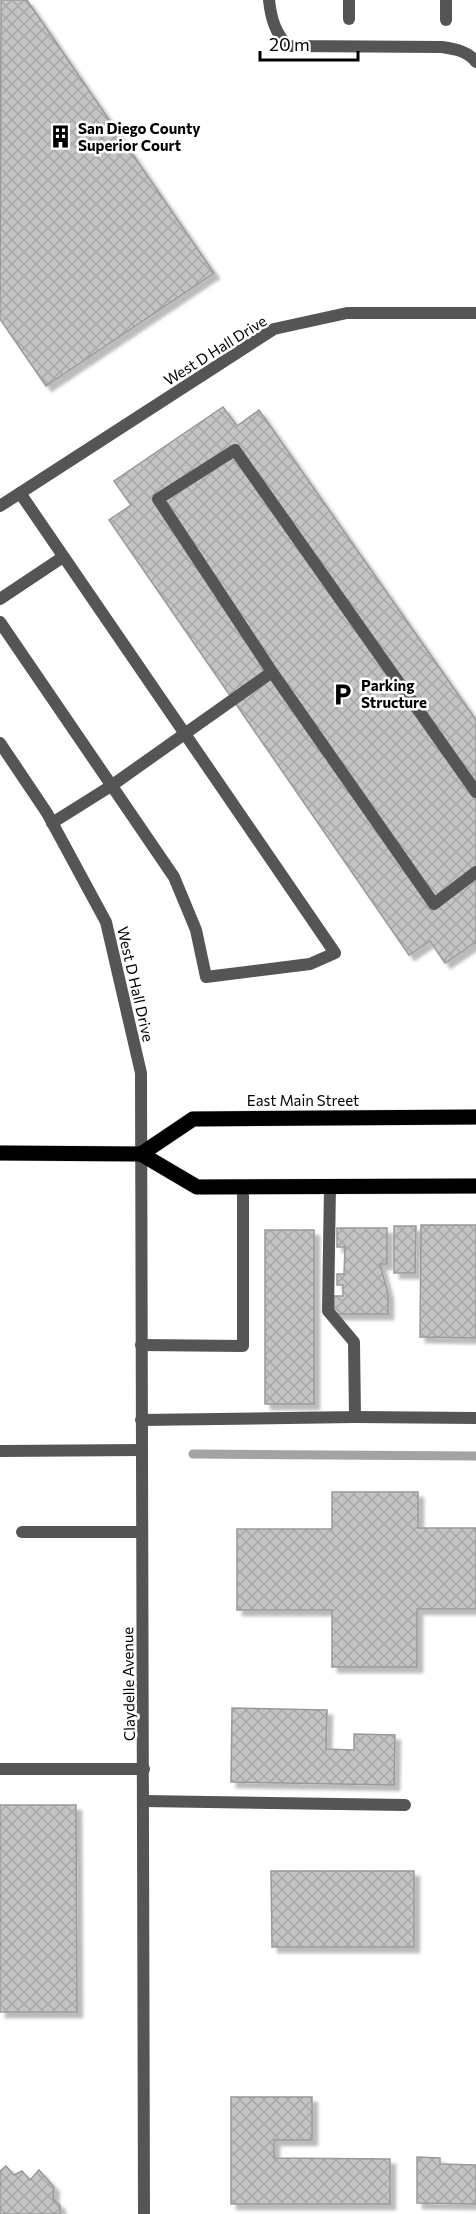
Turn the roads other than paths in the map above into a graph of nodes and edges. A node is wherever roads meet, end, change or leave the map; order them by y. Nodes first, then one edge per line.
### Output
1 (269, 0) edge
2 (349, 0) edge
3 (446, 0) edge
4 (349, 19) dead end
5 (446, 20) dead end
6 (476, 62) edge
7 (476, 313) edge
8 (20, 493) junction
9 (0, 506) edge
10 (63, 557) junction
11 (0, 599) edge
12 (0, 622) edge
13 (272, 672) junction
14 (184, 734) junction
15 (0, 743) edge
16 (111, 786) junction
17 (476, 792) edge
18 (52, 823) junction
19 (476, 872) edge
20 (476, 1118) edge
21 (0, 1153) edge
22 (141, 1154) junction
23 (476, 1185) edge
24 (330, 1186) junction
25 (243, 1187) junction
26 (141, 1345) junction
27 (355, 1417) junction
28 (476, 1418) edge
29 (141, 1420) junction
30 (141, 1450) junction
31 (0, 1451) edge
32 (22, 1532) dead end
33 (142, 1532) junction
34 (0, 1769) edge
35 (144, 1769) junction
36 (144, 1801) junction
37 (405, 1805) dead end
38 (144, 2214) edge

1 - 6 street
2 - 4 street
3 - 5 street
7 - 8 street, West D Hall Drive
8 - 9 street, West D Hall Drive
8 - 10 street
10 - 11 street
10 - 14 street
12 - 16 street
13 - 14 street
13 - 17 street
13 - 19 street
14 - 16 street
14 - 16 street
15 - 18 street, West D Hall Drive
16 - 18 street
18 - 22 street, West D Hall Drive
20 - 22 main road, East Main Street
21 - 22 main road
22 - 25 main road
22 - 26 street, Claydelle Avenue
23 - 24 main road
24 - 25 main road
24 - 27 street
25 - 26 street
26 - 29 street, Claydelle Avenue
27 - 28 street
27 - 29 street
29 - 30 street, Claydelle Avenue
30 - 31 street
30 - 33 street, Claydelle Avenue
32 - 33 street
33 - 35 street, Claydelle Avenue
34 - 35 street
35 - 36 street, Claydelle Avenue
36 - 37 street
36 - 38 street, Claydelle Avenue

